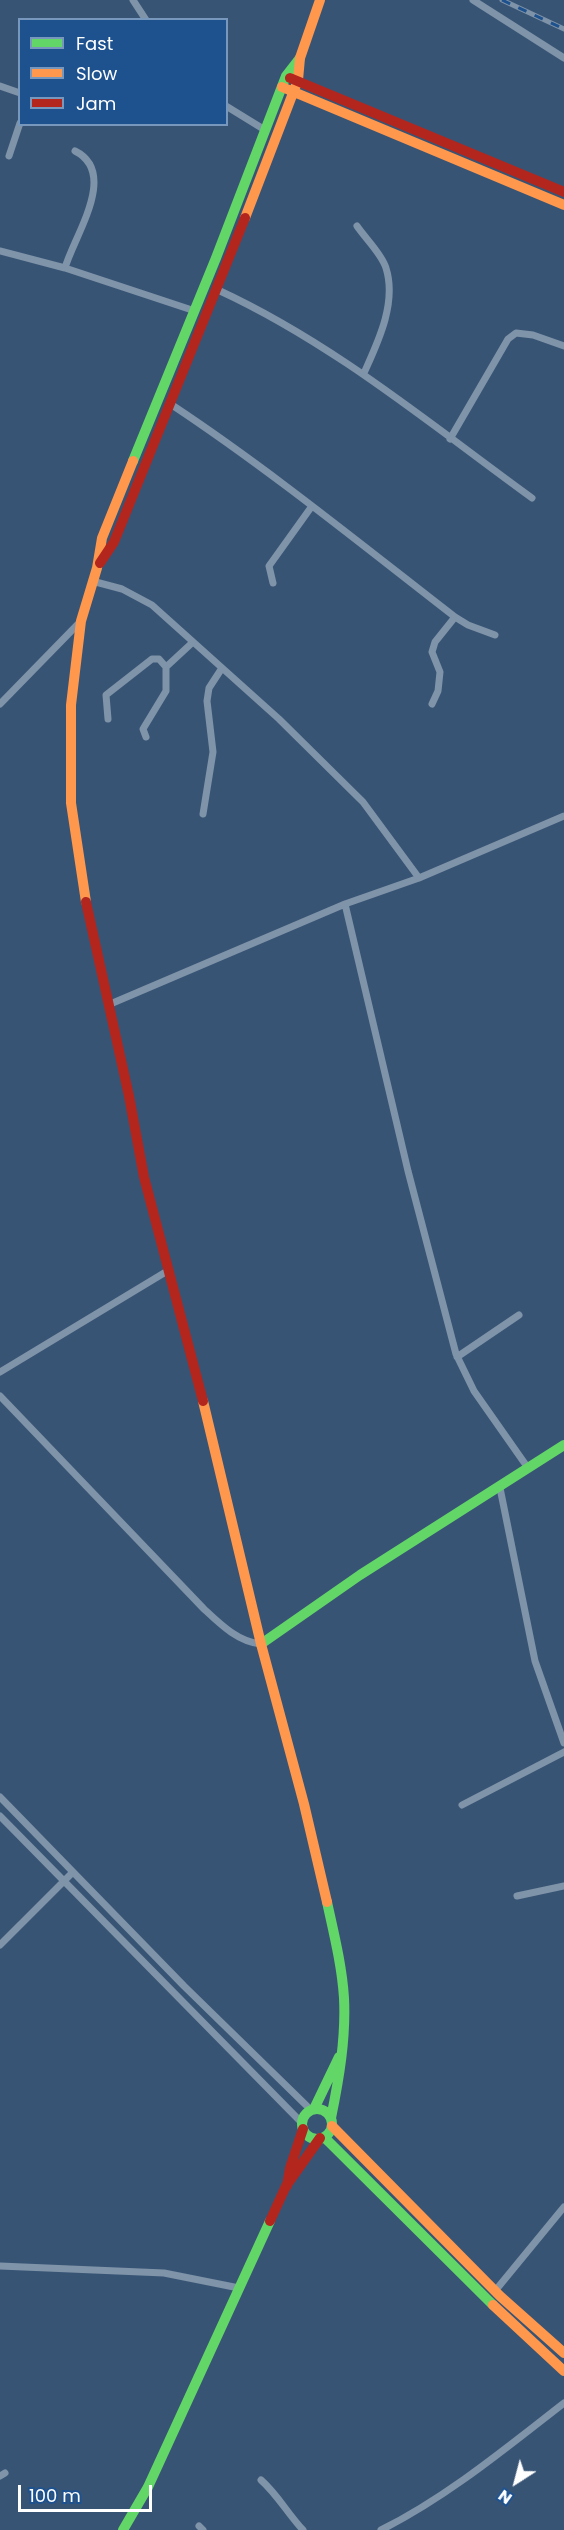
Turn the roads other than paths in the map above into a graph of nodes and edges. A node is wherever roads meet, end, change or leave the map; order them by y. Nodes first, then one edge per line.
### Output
1 (133, 0) edge
2 (320, 0) edge
3 (473, 0) edge
4 (145, 18) edge
5 (300, 58) junction
6 (564, 58) edge
7 (286, 76) junction
8 (298, 80) junction
9 (0, 86) edge
10 (282, 87) junction
11 (18, 92) edge
12 (294, 92) junction
13 (228, 107) edge
14 (19, 126) edge
15 (265, 130) junction
16 (75, 151) dead end
17 (9, 156) dead end
18 (564, 192) edge
19 (564, 205) edge
20 (357, 225) dead end
21 (227, 230) junction
22 (239, 235) junction
23 (0, 251) edge
24 (65, 268) junction
25 (218, 290) junction
26 (194, 314) junction
27 (205, 323) junction
28 (564, 346) edge
29 (364, 373) junction
30 (172, 405) junction
31 (450, 439) junction
32 (532, 498) dead end
33 (312, 506) junction
34 (97, 568) junction
35 (92, 581) junction
36 (273, 583) dead end
37 (455, 617) junction
38 (81, 621) junction
39 (495, 635) dead end
40 (193, 642) junction
41 (166, 667) junction
42 (222, 668) junction
43 (0, 704) edge
44 (432, 704) dead end
45 (108, 719) dead end
46 (147, 737) dead end
47 (203, 814) dead end
48 (564, 816) edge
49 (419, 878) junction
50 (345, 904) junction
51 (108, 1005) junction
52 (169, 1270) junction
53 (519, 1315) dead end
54 (458, 1357) junction
55 (0, 1372) edge
56 (0, 1396) edge
57 (564, 1445) edge
58 (528, 1468) junction
59 (500, 1488) junction
60 (261, 1644) junction
61 (564, 1743) edge
62 (564, 1752) edge
63 (0, 1797) edge
64 (462, 1805) dead end
65 (0, 1816) edge
66 (21, 1818) junction
67 (11, 1827) junction
68 (73, 1872) junction
69 (63, 1881) junction
70 (564, 1886) edge
71 (517, 1896) dead end
72 (0, 1946) edge
73 (342, 2052) junction
74 (313, 2110) junction
75 (331, 2122) junction
76 (303, 2126) junction
77 (322, 2138) junction
78 (286, 2186) junction
79 (564, 2207) edge
80 (0, 2266) edge
81 (239, 2288) junction
82 (495, 2291) junction
83 (564, 2353) edge
84 (564, 2371) edge
85 (564, 2403) edge
86 (261, 2480) dead end
87 (123, 2530) edge
88 (303, 2530) edge
89 (381, 2530) edge

1 - 4 street
2 - 5 main road
3 - 6 street
5 - 7 main road
5 - 8 main road
7 - 8 main road
7 - 10 main road
8 - 12 main road
8 - 18 main road
9 - 11 street
10 - 12 main road
10 - 15 main road
12 - 19 main road
12 - 22 main road
13 - 15 street
14 - 17 street
15 - 21 main road
16 - 24 street
20 - 29 street
21 - 22 main road
21 - 26 main road
22 - 25 main road
23 - 24 street
24 - 26 street
25 - 27 main road
25 - 29 street
26 - 27 main road
26 - 34 main road
27 - 30 main road
28 - 31 street
29 - 31 street
30 - 33 street
30 - 34 main road
31 - 32 street
33 - 36 street
33 - 37 street
34 - 35 main road
35 - 38 main road
35 - 40 street
37 - 39 street
37 - 44 street
38 - 43 street
38 - 51 main road
40 - 41 street
40 - 42 street
41 - 45 street
41 - 46 street
42 - 47 street
42 - 49 street
48 - 49 street
49 - 50 street
50 - 51 street
50 - 54 street
51 - 52 main road
52 - 55 street
52 - 60 main road
53 - 54 street
54 - 58 street
56 - 60 street
57 - 58 main road
58 - 59 main road
59 - 60 main road
59 - 61 street
60 - 73 main road
62 - 64 street
63 - 66 street
65 - 67 street
66 - 67 street
66 - 68 street
67 - 69 street
68 - 69 street
68 - 74 street
69 - 72 street
69 - 76 street
70 - 71 street
73 - 74 main road
73 - 75 main road
74 - 75 main road
74 - 76 main road
75 - 77 main road
75 - 82 main road
76 - 77 main road
76 - 78 main road
77 - 78 main road
77 - 84 main road
78 - 81 main road
79 - 82 street
80 - 81 street
81 - 87 main road
82 - 83 main road
85 - 89 street
86 - 88 street

